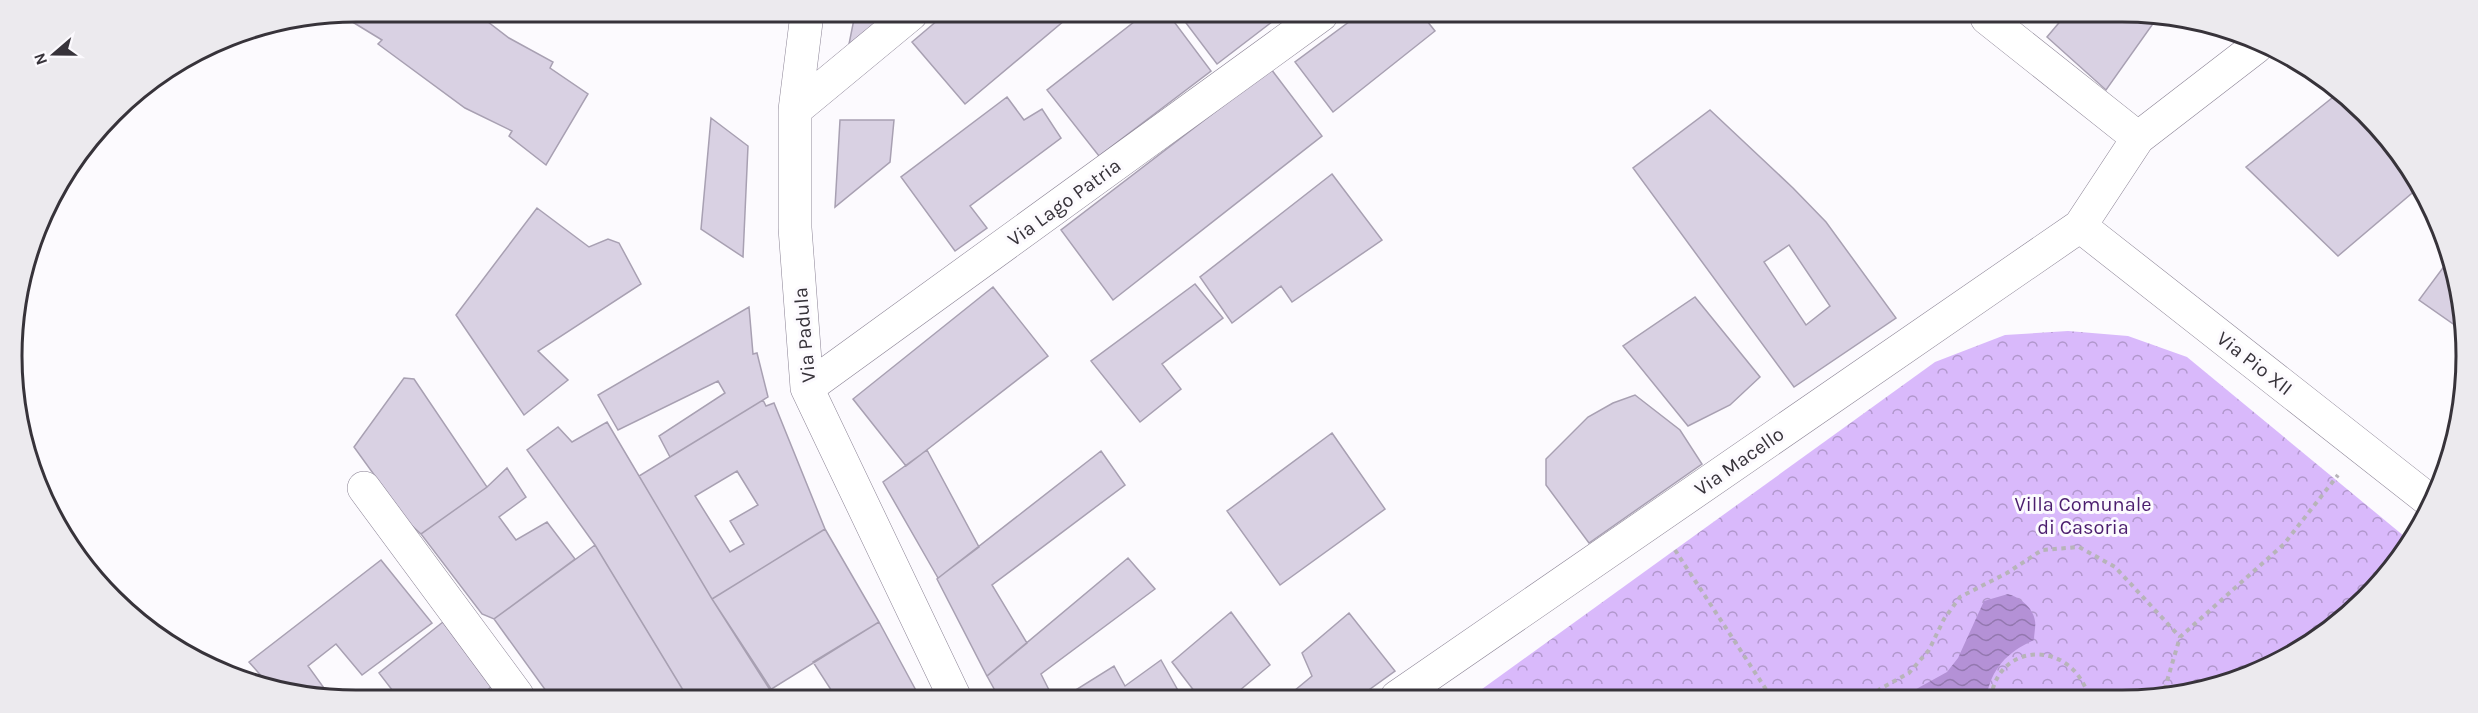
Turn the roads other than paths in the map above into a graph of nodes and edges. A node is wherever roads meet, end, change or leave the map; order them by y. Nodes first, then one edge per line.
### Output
1 (806, 22) edge
2 (901, 22) edge
3 (1312, 22) edge
4 (1992, 22) edge
5 (2252, 49) edge
6 (795, 110) junction
7 (2138, 138) junction
8 (2080, 225) junction
9 (807, 388) junction
10 (364, 488) dead end
11 (2424, 497) edge
12 (513, 690) edge
13 (951, 690) edge
14 (1407, 690) edge

1 - 6 street, Via Padula
2 - 6 street
3 - 9 street, Via Lago Patria
4 - 7 street
5 - 7 street
6 - 9 street, Via Padula
7 - 8 street
8 - 11 street, Via Pio XII
8 - 14 street, Via Macello
9 - 13 street, Via Padula
10 - 12 street

